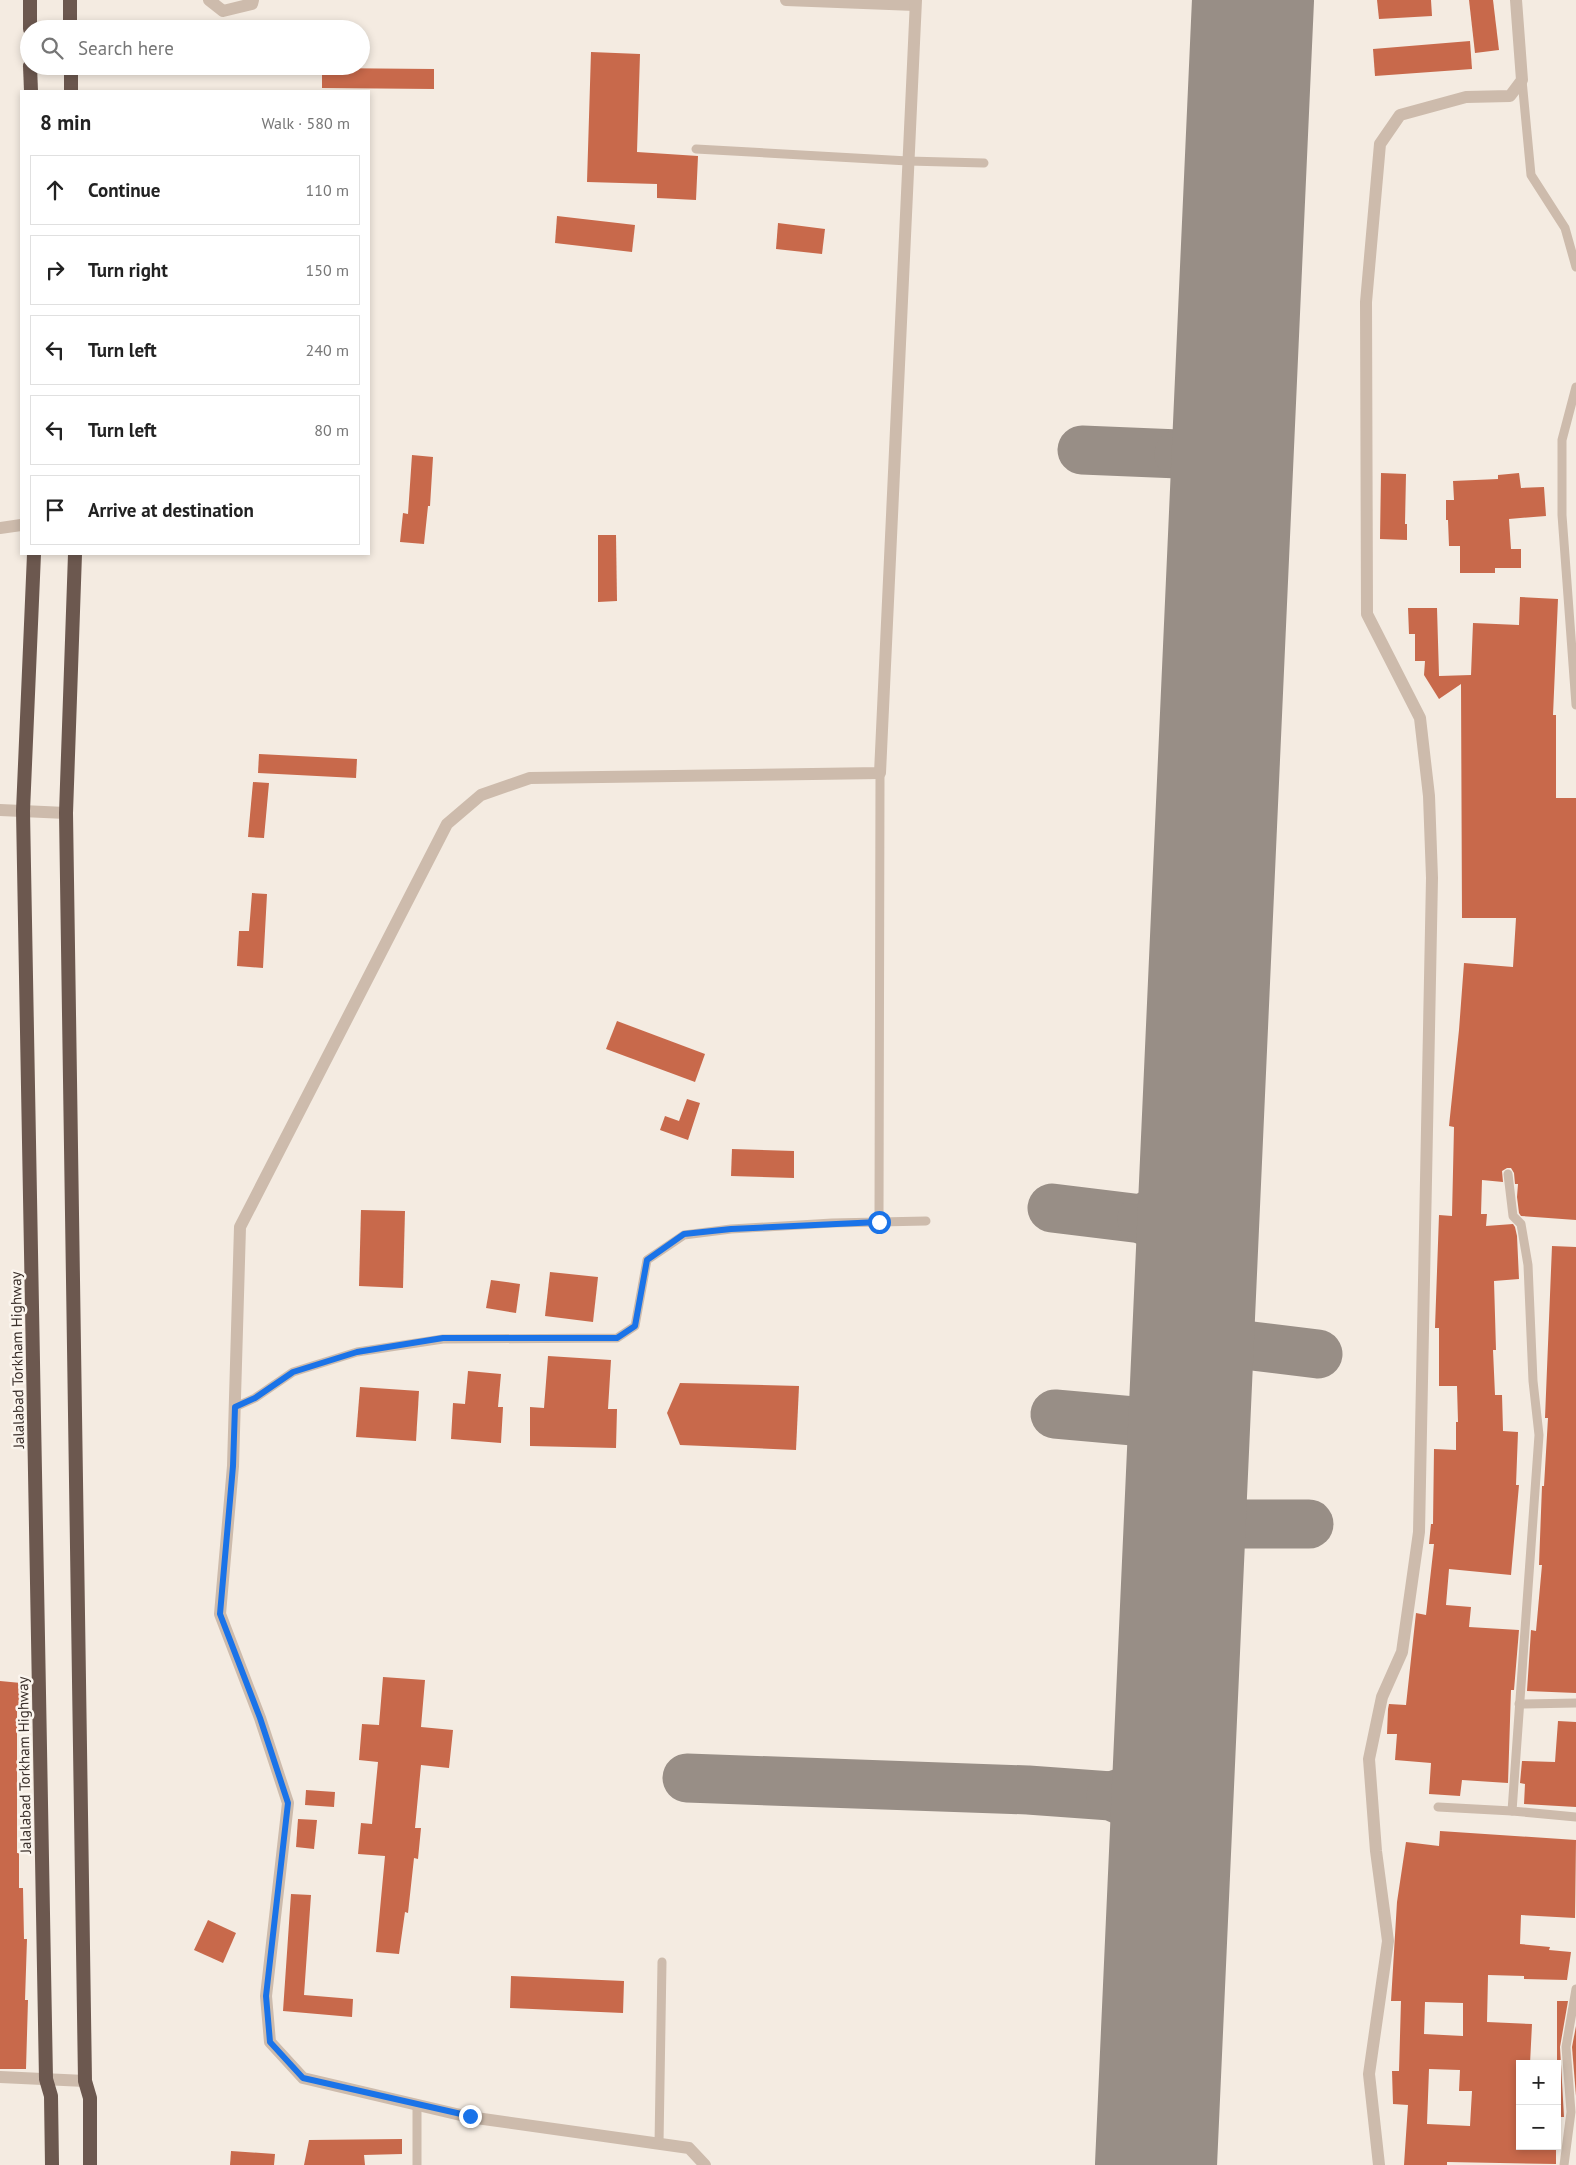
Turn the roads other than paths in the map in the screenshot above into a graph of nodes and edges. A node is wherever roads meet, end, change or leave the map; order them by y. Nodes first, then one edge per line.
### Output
1 (30, 0) edge
2 (70, 0) edge
3 (209, 0) edge
4 (253, 0) edge
5 (786, 0) edge
6 (1516, 0) edge
7 (915, 3) edge
8 (30, 20) edge
9 (70, 20) edge
10 (30, 75) edge
11 (71, 75) edge
12 (1522, 80) junction
13 (31, 90) edge
14 (71, 90) edge
15 (696, 149) dead end
16 (908, 161) junction
17 (984, 162) dead end
18 (1576, 267) edge
19 (1576, 387) edge
20 (20, 525) edge
21 (0, 528) edge
22 (34, 555) edge
23 (75, 555) edge
24 (1576, 705) edge
25 (880, 773) junction
26 (0, 810) edge
27 (23, 811) junction
28 (66, 812) junction
29 (1508, 1174) dead end
30 (926, 1221) dead end
31 (879, 1222) junction
32 (235, 1407) junction
33 (1576, 1703) edge
34 (1519, 1704) junction
35 (1438, 1808) dead end
36 (1512, 1811) junction
37 (1576, 1817) edge
38 (662, 1962) dead end
39 (1576, 1989) edge
40 (0, 2077) edge
41 (46, 2079) junction
42 (85, 2081) junction
43 (417, 2104) junction
44 (659, 2144) junction
45 (52, 2165) edge
46 (90, 2165) edge
47 (417, 2165) edge
48 (705, 2165) edge
49 (1379, 2165) edge
50 (1564, 2165) edge

1 - 8 highway
2 - 9 highway
3 - 4 street
5 - 7 street
6 - 12 street
7 - 16 street
10 - 13 highway
11 - 14 highway
12 - 18 lane
12 - 49 street
15 - 16 lane
16 - 17 lane
16 - 25 street
19 - 24 lane
20 - 21 street
22 - 27 highway, Jalalabad Torkham Highway
23 - 28 highway
25 - 31 lane
25 - 32 street
26 - 27 street
27 - 28 street
27 - 41 highway, Jalalabad Torkham Highway
28 - 42 highway
29 - 34 lane
30 - 31 lane
31 - 32 lane
32 - 43 street
33 - 34 lane
34 - 36 lane
35 - 36 lane
36 - 37 lane
38 - 44 lane
39 - 50 lane
40 - 41 street
41 - 42 street
41 - 45 highway, Jalalabad Torkham Highway
42 - 46 highway
43 - 44 street
43 - 47 lane
44 - 48 street

